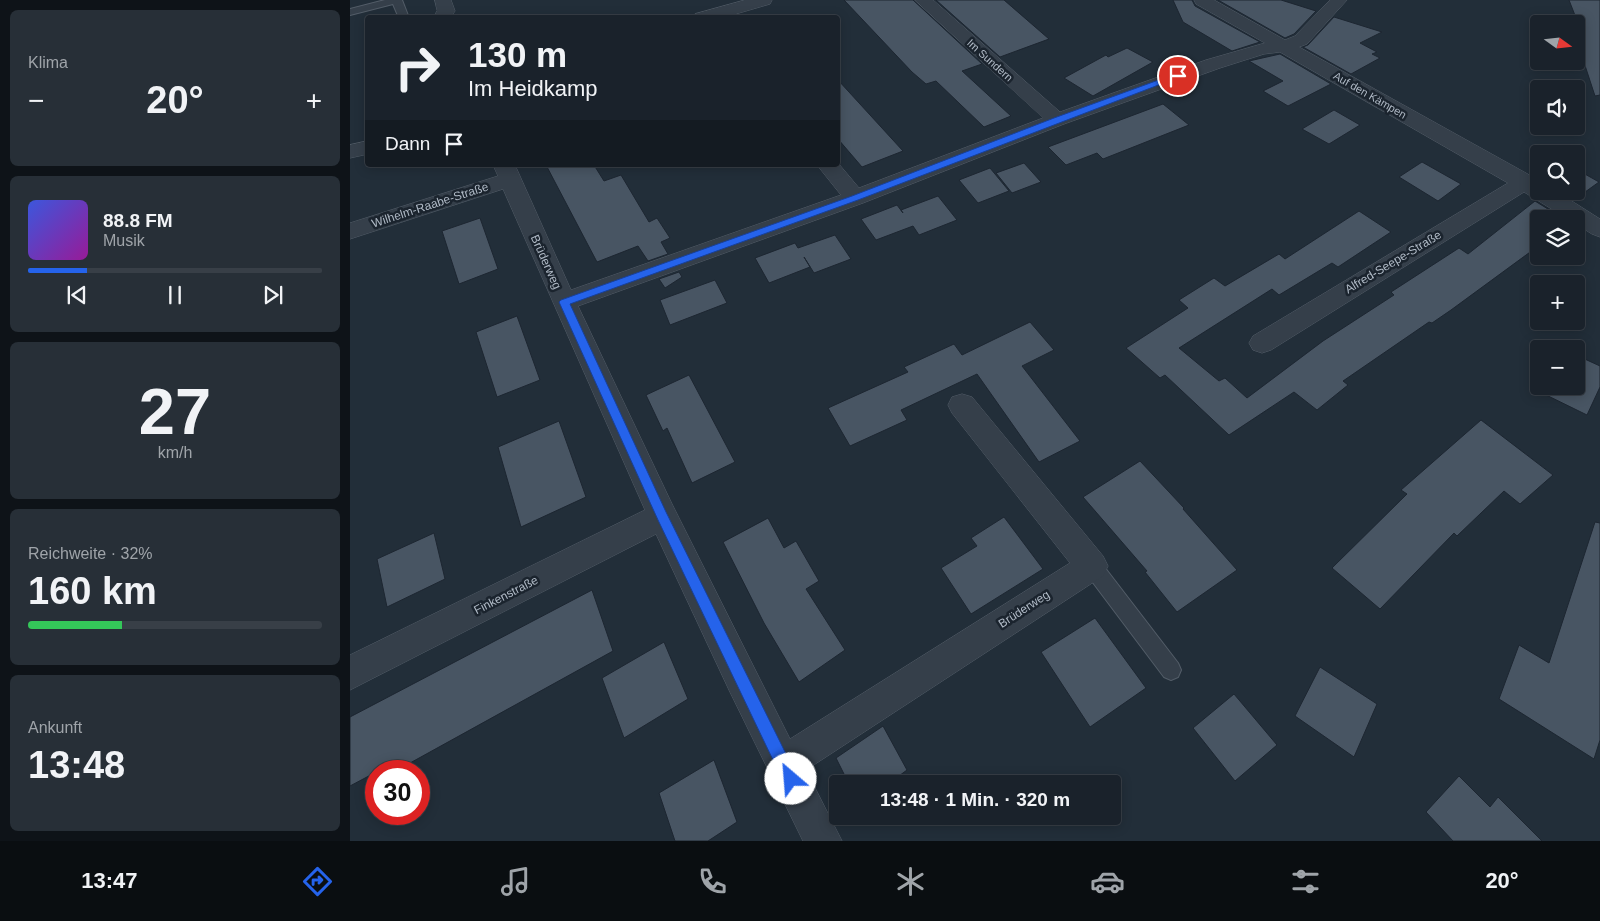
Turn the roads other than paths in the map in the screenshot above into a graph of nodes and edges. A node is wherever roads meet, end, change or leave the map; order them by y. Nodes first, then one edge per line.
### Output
1 (397, 0) edge
2 (443, 0) edge
3 (764, 0) edge
4 (923, 0) edge
5 (1202, 0) edge
6 (1338, 0) edge
7 (350, 12) edge
8 (403, 15) edge
9 (443, 15) edge
10 (712, 15) edge
11 (1285, 46) junction
12 (1057, 120) junction
13 (365, 148) edge
14 (350, 152) edge
15 (830, 167) edge
16 (507, 172) edge
17 (1530, 186) edge
18 (1530, 190) edge
19 (855, 198) junction
20 (1553, 200) edge
21 (1600, 229) edge
22 (350, 231) edge
23 (564, 302) junction
24 (1262, 343) dead end
25 (962, 405) dead end
26 (662, 516) junction
27 (1092, 566) junction
28 (1171, 670) dead end
29 (350, 673) edge
30 (783, 764) junction
31 (823, 841) edge

1 - 7 lane
1 - 8 lane
2 - 9 street
3 - 10 street
4 - 12 street, Im Sundern
5 - 11 street, Auf den Kämpen
6 - 11 street
11 - 12 street
11 - 17 street, Auf den Kämpen
12 - 19 street
13 - 14 street
15 - 19 street
16 - 22 street, Wilhelm-Raabe-Straße
16 - 23 street, Brüderweg
18 - 24 street, Alfred-Seepe-Straße
19 - 23 street
20 - 21 street, Auf den Kämpen
23 - 26 street, Brüderweg
25 - 27 street
26 - 29 street, Finkenstraße
26 - 30 street, Brüderweg
27 - 28 lane
27 - 30 street, Brüderweg
30 - 31 street, Brüderweg

